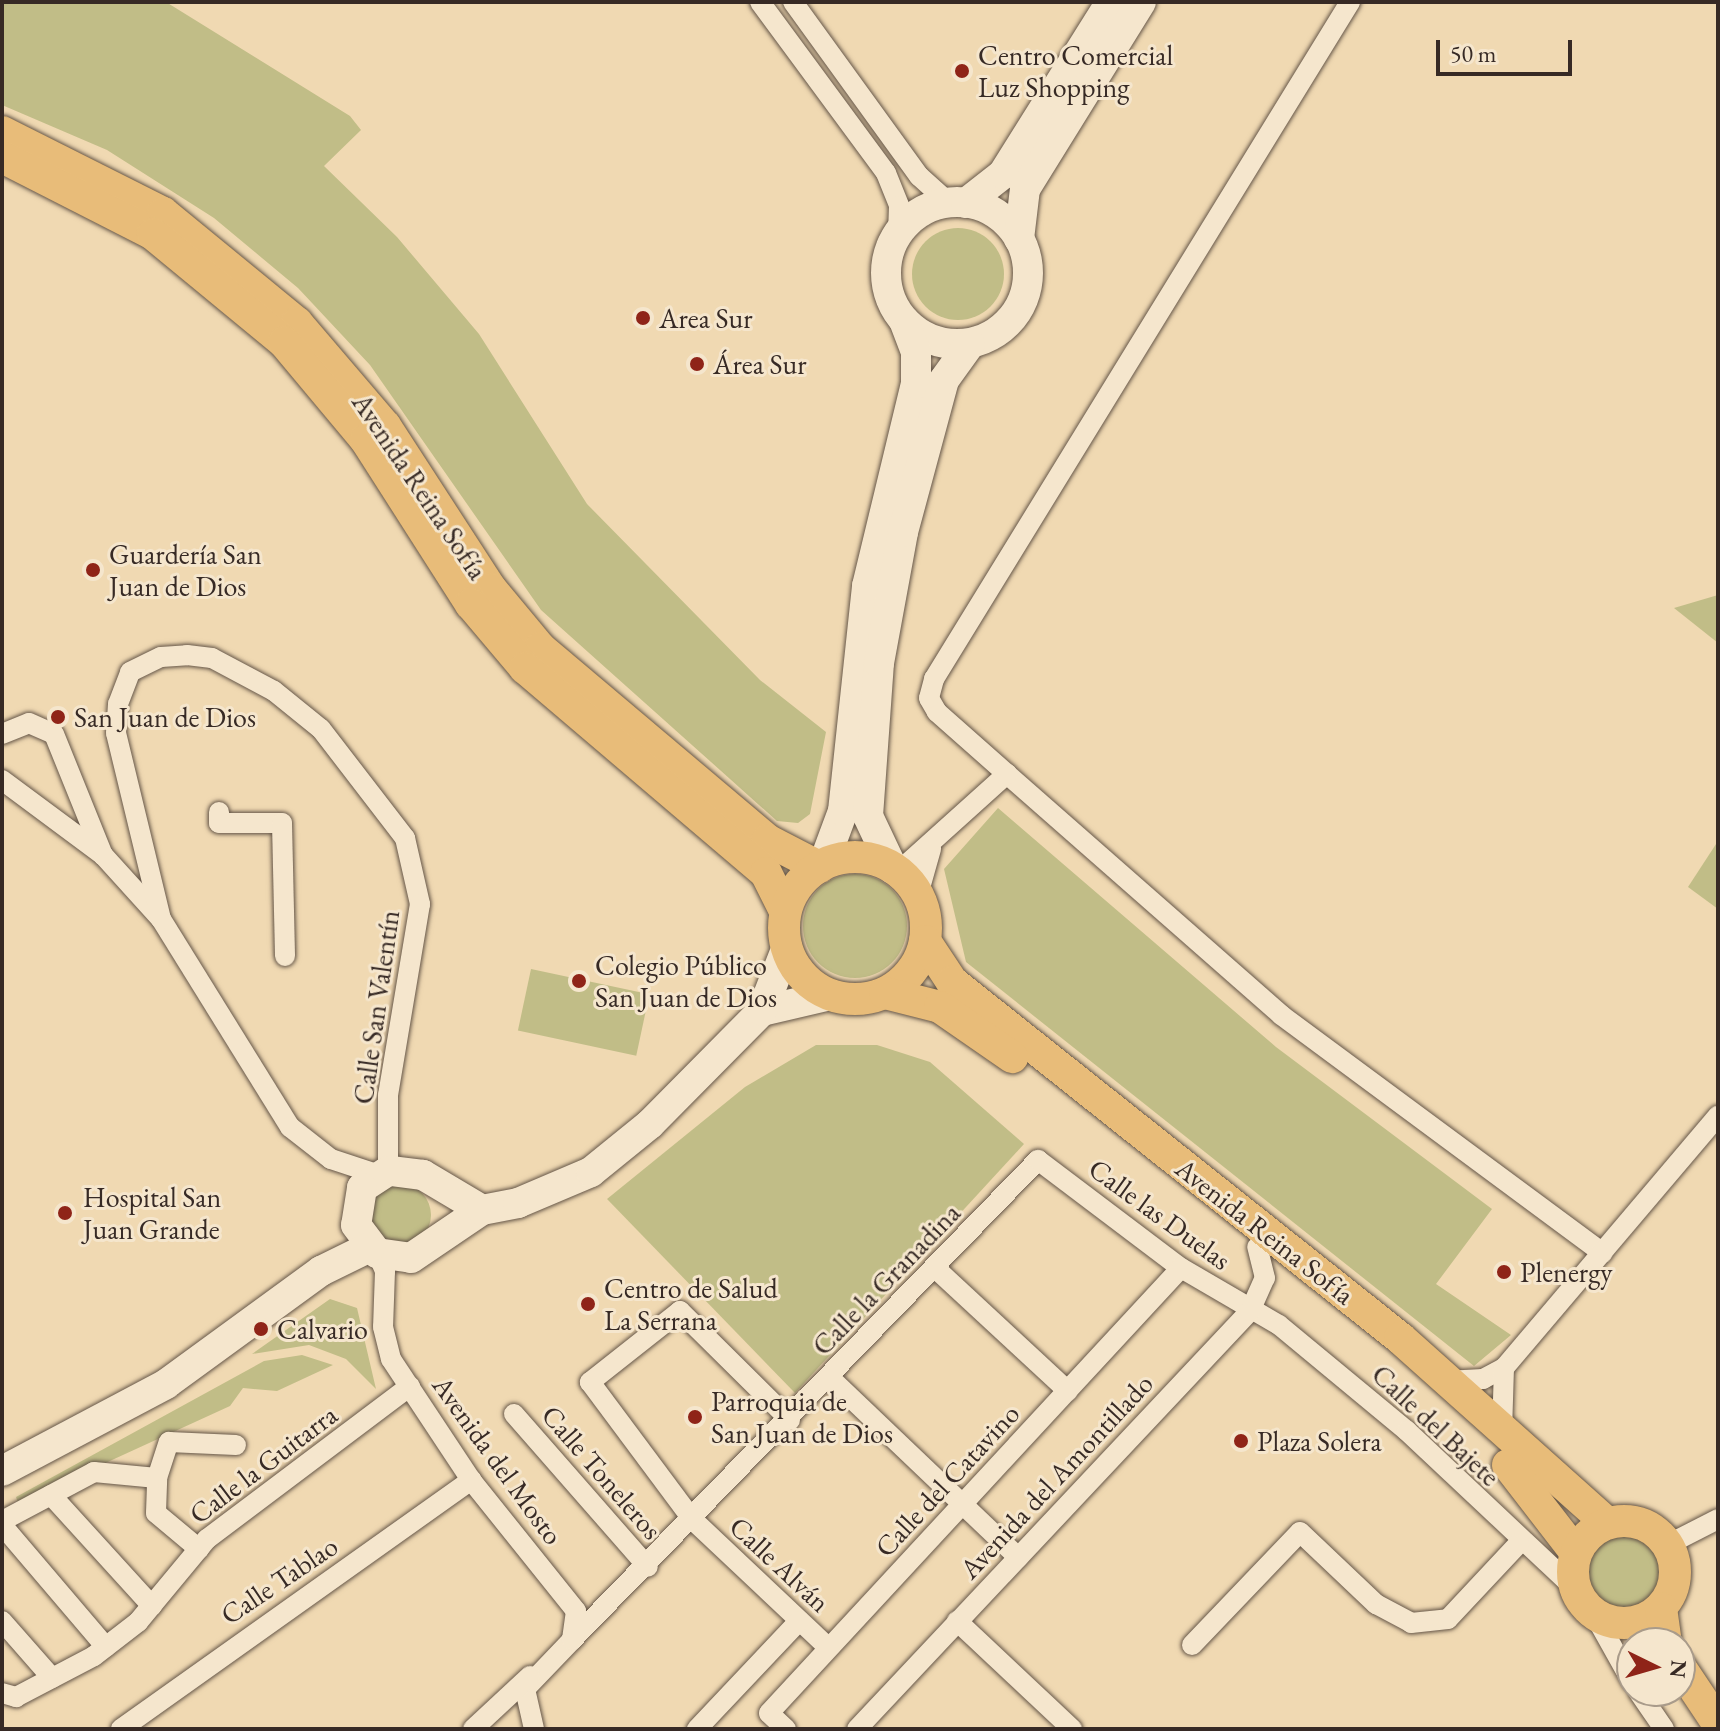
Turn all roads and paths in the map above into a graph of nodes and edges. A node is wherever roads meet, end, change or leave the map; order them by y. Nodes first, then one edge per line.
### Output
1 (760, 2) edge
2 (793, 2) edge
3 (1111, 2) edge
4 (1141, 2) edge
5 (1350, 2) edge
6 (2, 132) edge
7 (2, 157) edge
8 (957, 203) junction
9 (898, 234) junction
10 (1019, 239) junction
11 (904, 321) junction
12 (970, 344) junction
13 (2, 734) edge
14 (1007, 774) junction
15 (2, 780) edge
16 (219, 812) dead end
17 (932, 848) junction
18 (103, 855) junction
19 (821, 866) junction
20 (903, 879) junction
21 (785, 911) junction
22 (161, 919) junction
23 (925, 941) junction
24 (787, 947) junction
25 (285, 956) dead end
26 (885, 993) junction
27 (830, 995) junction
28 (762, 1011) junction
29 (1718, 1116) edge
30 (331, 1159) junction
31 (1038, 1160) joint
32 (384, 1173) junction
33 (436, 1187) junction
34 (482, 1210) junction
35 (356, 1212) junction
36 (438, 1237) junction
37 (1257, 1247) junction
38 (374, 1250) junction
39 (1603, 1253) junction
40 (411, 1258) junction
41 (935, 1268) junction
42 (1181, 1268) junction
43 (321, 1271) junction
44 (387, 1292) junction
45 (1250, 1311) junction
46 (1504, 1368) junction
47 (830, 1378) junction
48 (1446, 1381) junction
49 (410, 1386) junction
50 (1068, 1391) junction
51 (514, 1414) dead end
52 (790, 1420) junction
53 (1502, 1432) junction
54 (236, 1445) dead end
55 (2, 1471) edge
56 (157, 1478) junction
57 (471, 1480) junction
58 (51, 1495) junction
59 (963, 1505) junction
60 (1718, 1519) edge
61 (693, 1520) junction
62 (2, 1523) edge
63 (1607, 1523) junction
64 (1519, 1543) junction
65 (1667, 1545) junction
66 (199, 1549) junction
67 (1576, 1553) junction
68 (1018, 1557) junction
69 (648, 1567) junction
70 (152, 1606) junction
71 (1661, 1608) junction
72 (1603, 1617) edge
73 (2, 1621) edge
74 (799, 1621) junction
75 (957, 1621) junction
76 (1664, 1627) edge
77 (572, 1640) junction
78 (1192, 1645) dead end
79 (1616, 1646) edge
80 (106, 1647) junction
81 (828, 1647) junction
82 (533, 1673) junction
83 (52, 1678) junction
84 (1696, 1691) edge
85 (2, 1693) edge
86 (1649, 1707) edge
87 (1681, 1707) edge
88 (1718, 1724) edge
89 (121, 1729) edge
90 (473, 1729) edge
91 (534, 1729) edge
92 (697, 1729) edge
93 (786, 1729) edge
94 (857, 1729) edge
95 (1072, 1729) edge
96 (1664, 1729) edge
97 (1695, 1729) edge

1 - 9 street
2 - 8 street
3 - 8 street
4 - 10 street
5 - 14 street
6 - 19 main road, Avenida Reina Sofía
7 - 21 main road, Avenida Reina Sofía
8 - 9 street
8 - 10 street
9 - 11 street
10 - 12 street
11 - 12 street
11 - 19 street
12 - 20 street
13 - 18 street
14 - 17 street
14 - 39 street
15 - 18 street
16 - 25 street
17 - 20 street
17 - 20 street
18 - 22 street
19 - 20 main road
19 - 21 main road
20 - 23 main road, Avenida Reina Sofía
21 - 24 main road, Avenida Reina Sofía
22 - 30 street
22 - 32 street, Calle San Valentín
23 - 26 main road
23 - 48 main road, Avenida Reina Sofía
24 - 27 main road, Avenida Reina Sofía
24 - 28 street
26 - 27 main road, Avenida Reina Sofía
26 - 37 main road, Avenida Reina Sofía
27 - 28 street
28 - 34 street
29 - 39 street
30 - 32 street
30 - 35 street
31 - 41 street, Calle la Granadina
31 - 42 street, Calle las Duelas
32 - 33 street
32 - 35 street
33 - 34 street
33 - 36 street
34 - 36 street
35 - 38 street
35 - 43 street
36 - 40 street
37 - 45 street, Avenida del Amontillado
37 - 67 main road, Avenida Reina Sofía
38 - 40 street
38 - 43 street
38 - 44 street, Avenida del Mosto
39 - 46 street
40 - 44 street
41 - 47 street, Calle la Granadina
41 - 50 street
42 - 45 street, Calle las Duelas
42 - 50 street, Calle del Catavino
43 - 55 street
44 - 49 street, Avenida del Mosto
45 - 64 street, Calle del Bajete
45 - 68 street, Avenida del Amontillado
46 - 48 street
46 - 53 street
47 - 52 street, Calle la Granadina
47 - 59 street
48 - 53 main road, Avenida Reina Sofía
49 - 57 street, Avenida del Mosto
49 - 66 street, Calle la Guitarra
50 - 59 street, Calle del Catavino
51 - 69 street, Calle Toneleros
52 - 61 street, Calle la Granadina
52 - 61 street, Calle Alván
53 - 63 main road, Avenida Reina Sofía
54 - 56 street
56 - 58 street
56 - 66 street
57 - 77 street, Avenida del Mosto
57 - 89 street, Calle Tablao
58 - 62 street
58 - 70 street
59 - 68 street
59 - 81 street, Calle del Catavino
60 - 65 street
61 - 69 street, Calle la Granadina
61 - 74 street, Calle Alván
62 - 80 street
63 - 65 main road
63 - 67 main road
64 - 72 street, Calle del Bajete
64 - 78 street
65 - 71 main road
66 - 70 street, Calle la Guitarra
67 - 72 main road
68 - 75 street, Avenida del Amontillado
69 - 77 street, Calle la Granadina
70 - 80 street, Calle la Guitarra
71 - 72 main road
71 - 76 main road
72 - 79 street, Calle del Bajete
73 - 83 street
74 - 81 street, Calle Alván
74 - 92 street
75 - 94 street, Avenida del Amontillado
75 - 95 street
77 - 82 street
80 - 83 street, Calle la Guitarra
81 - 93 street, Calle del Catavino
82 - 90 street
82 - 91 street
83 - 85 street, Calle la Guitarra
84 - 88 main road
86 - 96 street
87 - 97 main road

